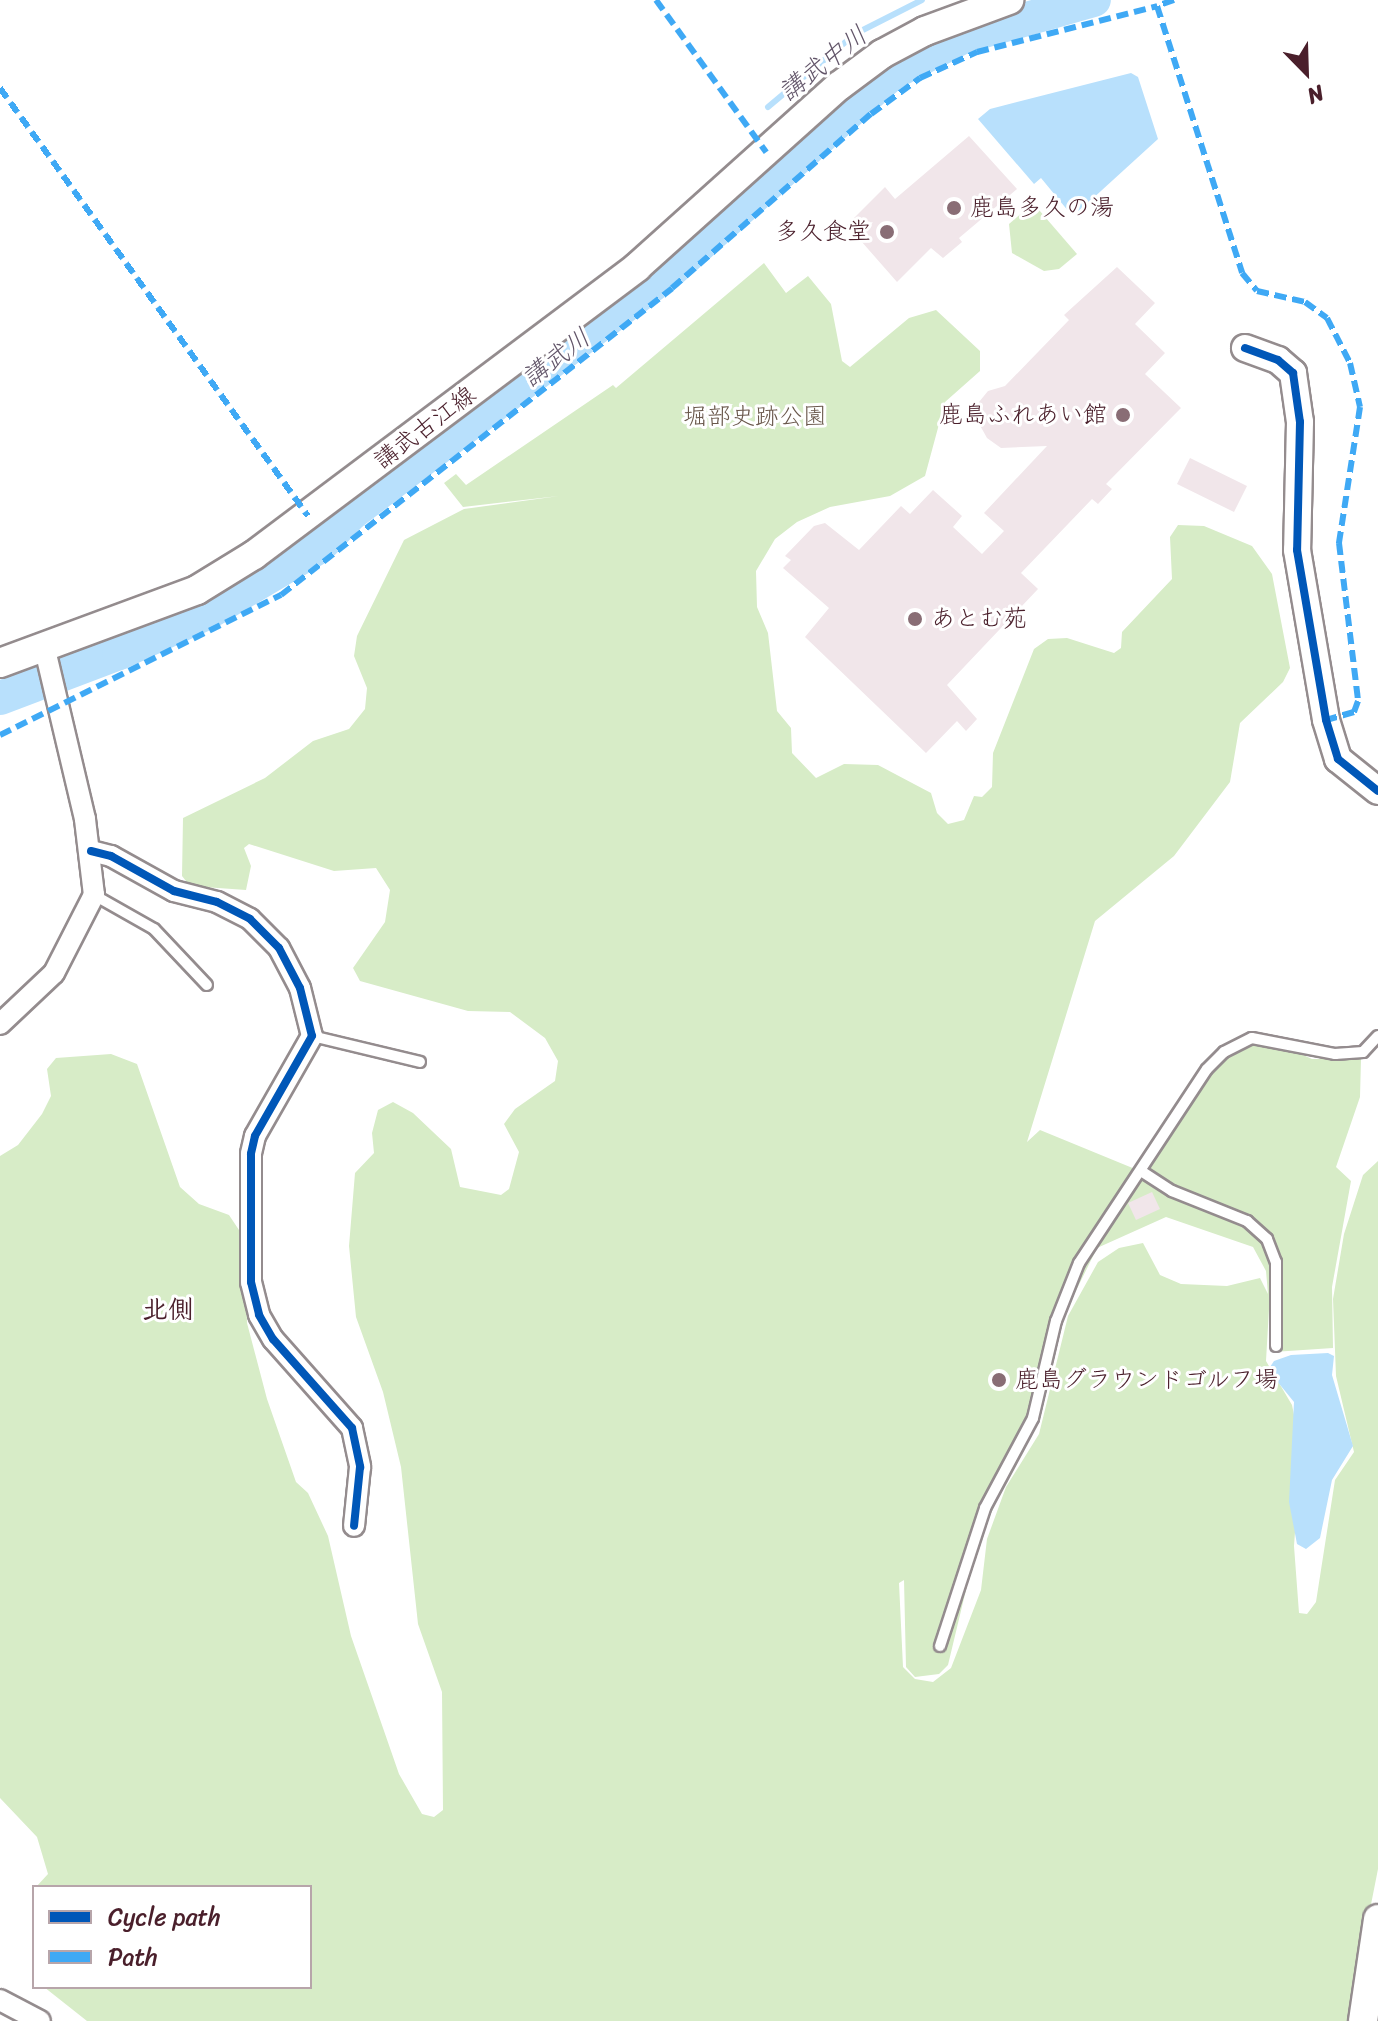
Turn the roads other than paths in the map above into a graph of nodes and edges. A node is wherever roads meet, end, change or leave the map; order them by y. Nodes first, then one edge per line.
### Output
1 (1009, 0) edge
2 (1245, 348) dead end
3 (47, 653) junction
4 (0, 663) edge
5 (1378, 791) edge
6 (91, 851) junction
7 (94, 895) junction
8 (207, 985) dead end
9 (0, 1024) edge
10 (312, 1036) junction
11 (1378, 1036) edge
12 (420, 1062) dead end
13 (1141, 1171) junction
14 (1276, 1346) dead end
15 (354, 1526) dead end
16 (940, 1646) dead end
17 (1378, 1919) edge
18 (0, 2000) edge
19 (40, 2021) edge
20 (1363, 2021) edge

1 - 3 main road, 講武古江線
2 - 5 street
3 - 4 main road, 講武古江線
3 - 6 street
6 - 7 street
6 - 10 street
7 - 8 lane
7 - 9 street
10 - 12 lane
10 - 15 street
11 - 13 lane
13 - 14 lane
13 - 16 lane
17 - 20 main road
18 - 19 street

